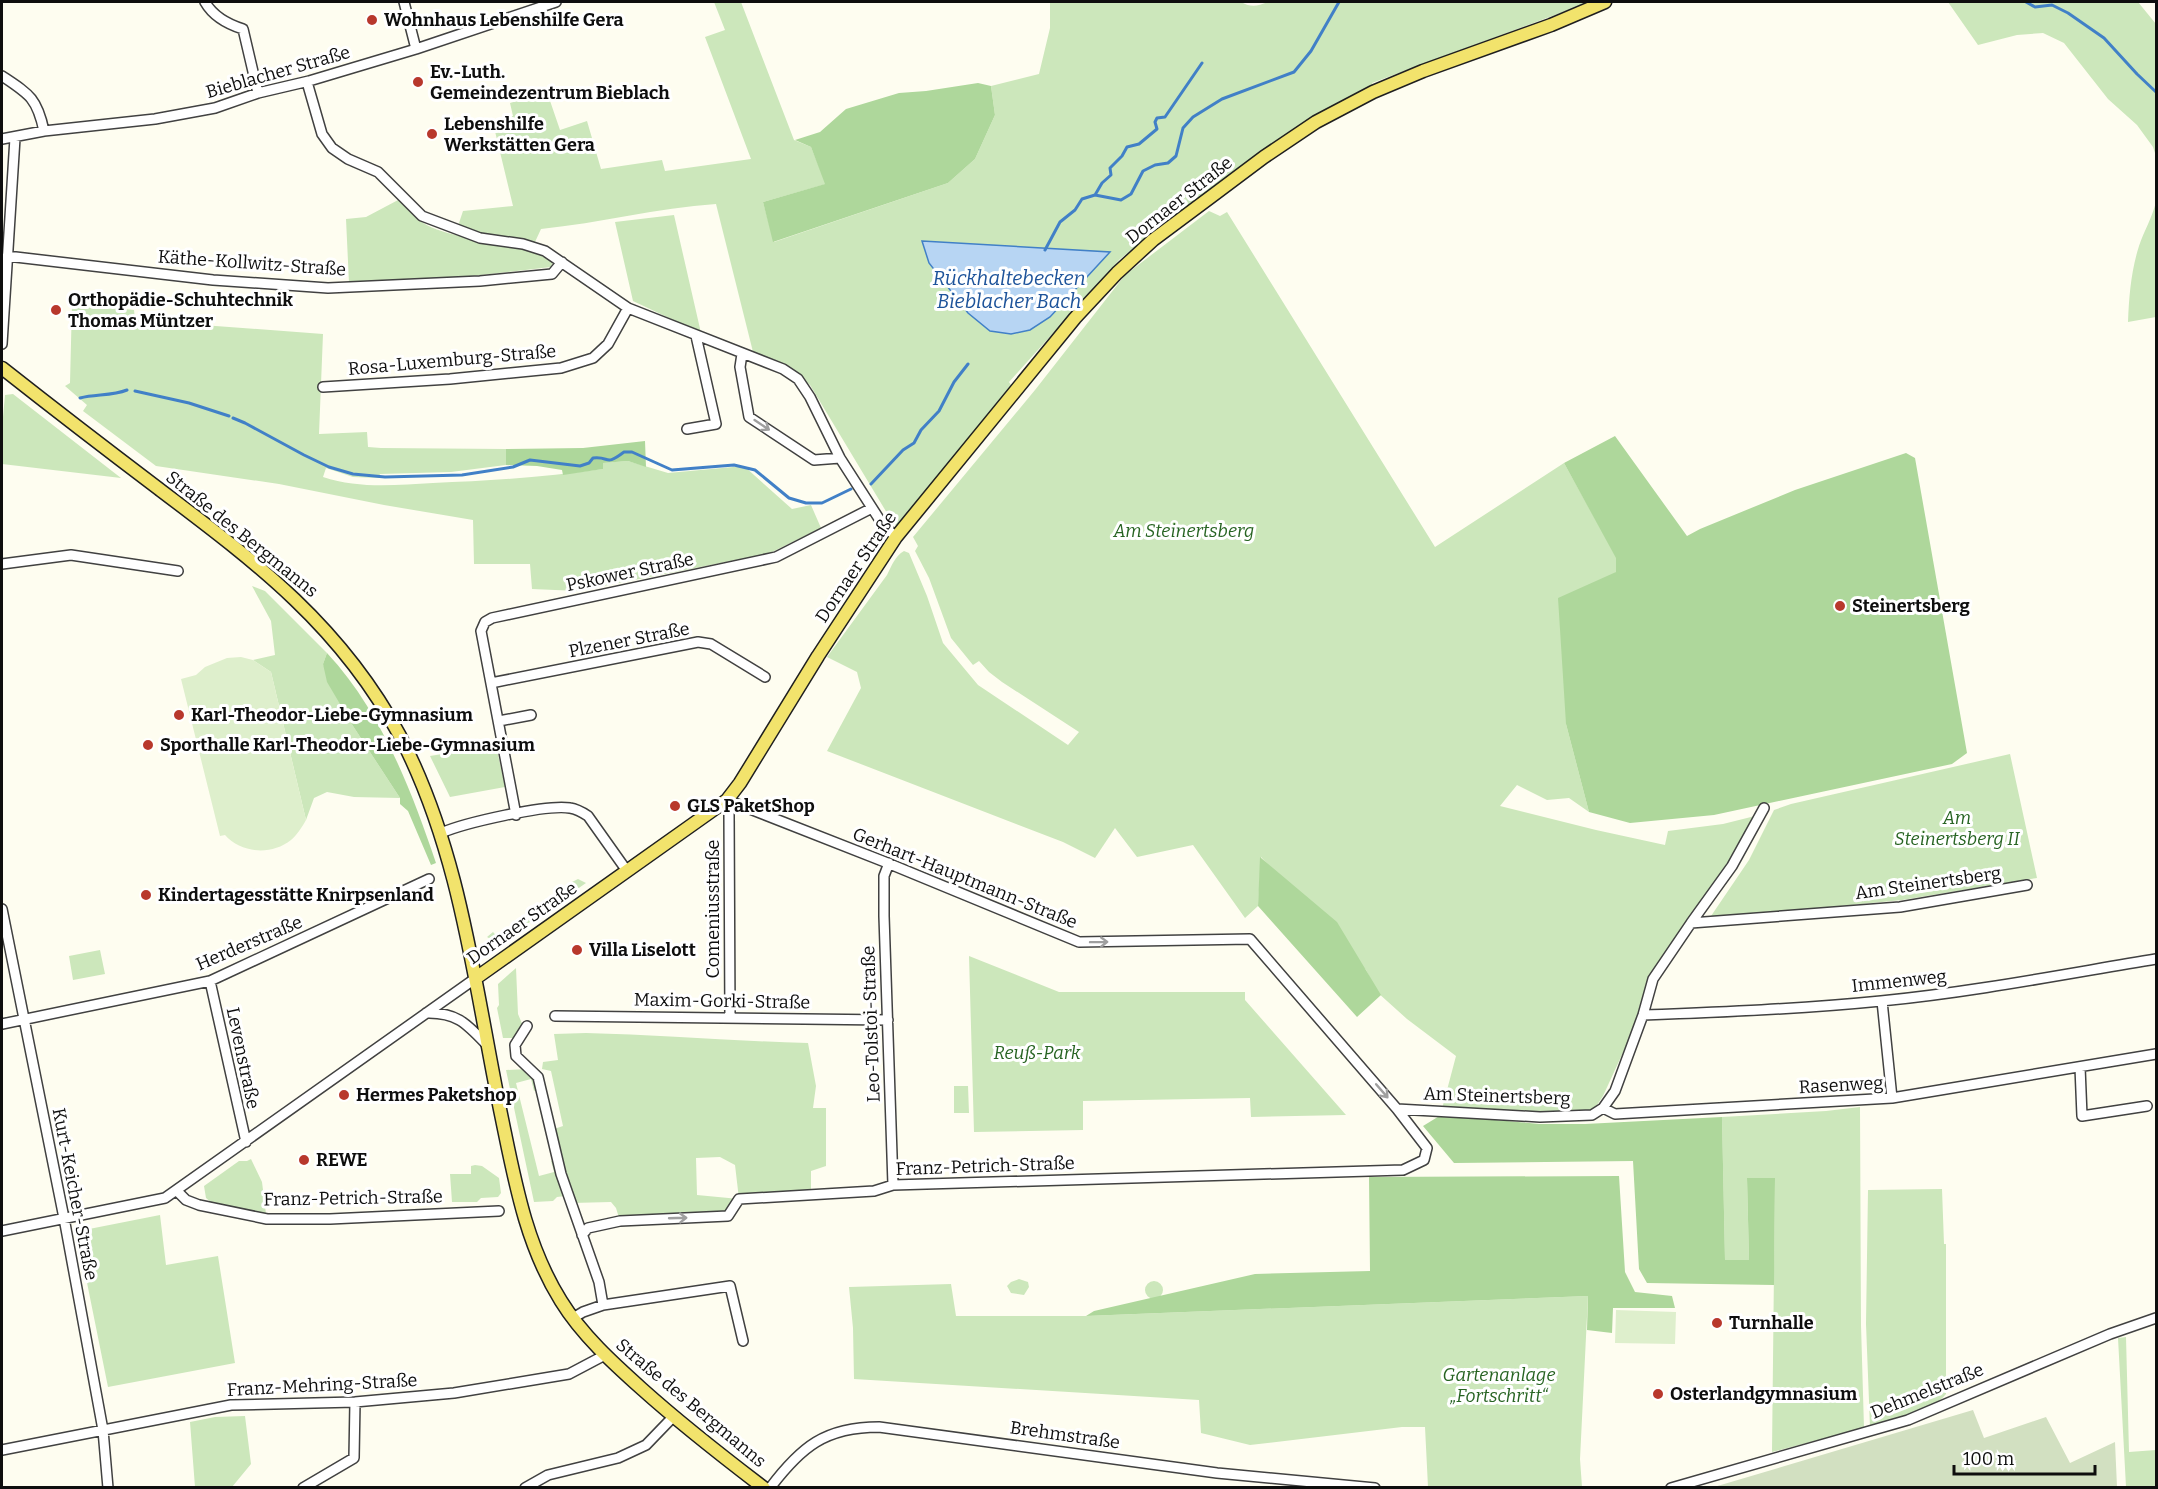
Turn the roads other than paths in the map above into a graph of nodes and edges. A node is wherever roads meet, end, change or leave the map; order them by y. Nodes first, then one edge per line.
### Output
1 (205, 2) edge
2 (404, 2) edge
3 (556, 2) edge
4 (1605, 2) edge
5 (416, 49) junction
6 (2, 76) edge
7 (307, 82) junction
8 (258, 93) junction
9 (44, 131) junction
10 (15, 138) junction
11 (2, 139) edge
12 (7, 256) junction
13 (562, 262) junction
14 (628, 308) junction
15 (696, 336) junction
16 (2, 344) edge
17 (742, 354) junction
18 (2, 368) edge
19 (323, 387) dead end
20 (687, 429) dead end
21 (840, 458) junction
22 (872, 508) junction
23 (896, 537) junction
24 (2, 564) edge
25 (178, 571) dead end
26 (765, 677) dead end
27 (491, 683) junction
28 (531, 715) dead end
29 (499, 721) junction
30 (727, 800) junction
31 (1764, 808) dead end
32 (516, 815) junction
33 (446, 830) junction
34 (889, 863) junction
35 (627, 871) junction
36 (429, 879) dead end
37 (2027, 885) dead end
38 (2, 909) edge
39 (1691, 923) junction
40 (2157, 959) edge
41 (476, 978) junction
42 (210, 981) junction
43 (1882, 1001) junction
44 (426, 1013) junction
45 (1643, 1015) junction
46 (555, 1016) dead end
47 (730, 1018) junction
48 (22, 1020) junction
49 (888, 1020) junction
50 (2, 1024) edge
51 (527, 1026) dead end
52 (488, 1046) junction
53 (2157, 1054) edge
54 (2080, 1067) junction
55 (1892, 1098) junction
56 (2147, 1106) dead end
57 (1603, 1108) junction
58 (1397, 1109) junction
59 (246, 1142) junction
60 (1403, 1170) joint
61 (892, 1185) junction
62 (177, 1191) junction
63 (499, 1211) dead end
64 (64, 1218) junction
65 (2, 1231) edge
66 (582, 1235) junction
67 (603, 1305) junction
68 (573, 1318) junction
69 (2157, 1318) edge
70 (743, 1341) dead end
71 (605, 1355) junction
72 (355, 1402) junction
73 (673, 1417) junction
74 (103, 1430) junction
75 (2, 1450) edge
76 (108, 1488) edge
77 (303, 1488) edge
78 (525, 1488) edge
79 (764, 1488) edge
80 (770, 1488) edge
81 (1375, 1488) edge
82 (1671, 1488) edge

1 - 8 street
2 - 5 street
3 - 5 street, Bieblacher Straße
4 - 23 main road, Dornaer Straße
5 - 7 street, Bieblacher Straße
6 - 9 street
7 - 8 street, Bieblacher Straße
7 - 13 street
8 - 9 street, Bieblacher Straße
9 - 10 street, Bieblacher Straße
10 - 11 street, Bieblacher Straße
10 - 12 street
12 - 13 street, Käthe-Kollwitz-Straße
12 - 16 street
13 - 14 street
14 - 15 street
14 - 19 street, Rosa-Luxemburg-Straße
15 - 17 street
15 - 20 street
17 - 21 street
17 -> 21 street
18 - 33 main road, Straße des Bergmanns
21 - 22 street
22 - 23 street
22 - 27 street, Pskower Straße
23 - 30 main road, Dornaer Straße
24 - 25 street
26 - 27 street, Plzener Straße
27 - 29 street, Pskower Straße
28 - 29 street
29 - 32 street, Pskower Straße
30 - 34 street, Gerhart-Hauptmann-Straße
30 - 35 main road, Dornaer Straße
30 - 47 street, Comeniusstraße
31 - 39 street
32 - 33 street
32 - 35 street
33 - 41 main road, Straße des Bergmanns
34 - 49 street, Leo-Tolstoi-Straße
34 -> 58 street, Gerhart-Hauptmann-Straße
35 - 41 main road, Dornaer Straße
36 - 42 street, Herderstraße
37 - 39 street, Am Steinertsberg
38 - 48 street, Kurt-Keicher-Straße
39 - 45 street
40 - 43 street, Immenweg
41 - 44 street, Dornaer Straße
41 - 52 main road, Straße des Bergmanns
42 - 48 street, Herderstraße
42 - 59 street, Levenstraße
43 - 45 street, Immenweg
43 - 55 street
44 - 52 street
44 - 59 street, Dornaer Straße
45 - 57 street
46 - 47 street, Maxim-Gorki-Straße
47 - 49 street, Maxim-Gorki-Straße
48 - 50 street, Herderstraße
48 - 64 street, Kurt-Keicher-Straße
49 - 61 street, Leo-Tolstoi-Straße
51 - 66 street
52 - 68 main road, Straße des Bergmanns
53 - 54 street, Rasenweg
54 - 55 street, Rasenweg
54 - 56 street
55 - 57 street, Rasenweg
57 - 58 street, Am Steinertsberg
58 - 60 street, Gerhart-Hauptmann-Straße
59 - 62 street, Dornaer Straße
60 - 61 street, Franz-Petrich-Straße
66 -> 61 street, Franz-Petrich-Straße
62 - 63 street, Franz-Petrich-Straße
62 - 64 street, Dornaer Straße
64 - 65 street
64 - 74 street, Kurt-Keicher-Straße
66 - 67 street
67 - 68 street
67 - 70 street
68 - 71 main road, Straße des Bergmanns
69 - 82 street, Dehmelstraße
71 - 72 street, Franz-Mehring-Straße
71 - 73 main road, Straße des Bergmanns
72 - 74 street, Franz-Mehring-Straße
72 - 77 street
73 - 78 street
73 - 79 main road, Straße des Bergmanns
74 - 75 street, Franz-Mehring-Straße
74 - 76 street, Kurt-Keicher-Straße
80 - 81 street, Brehmstraße

